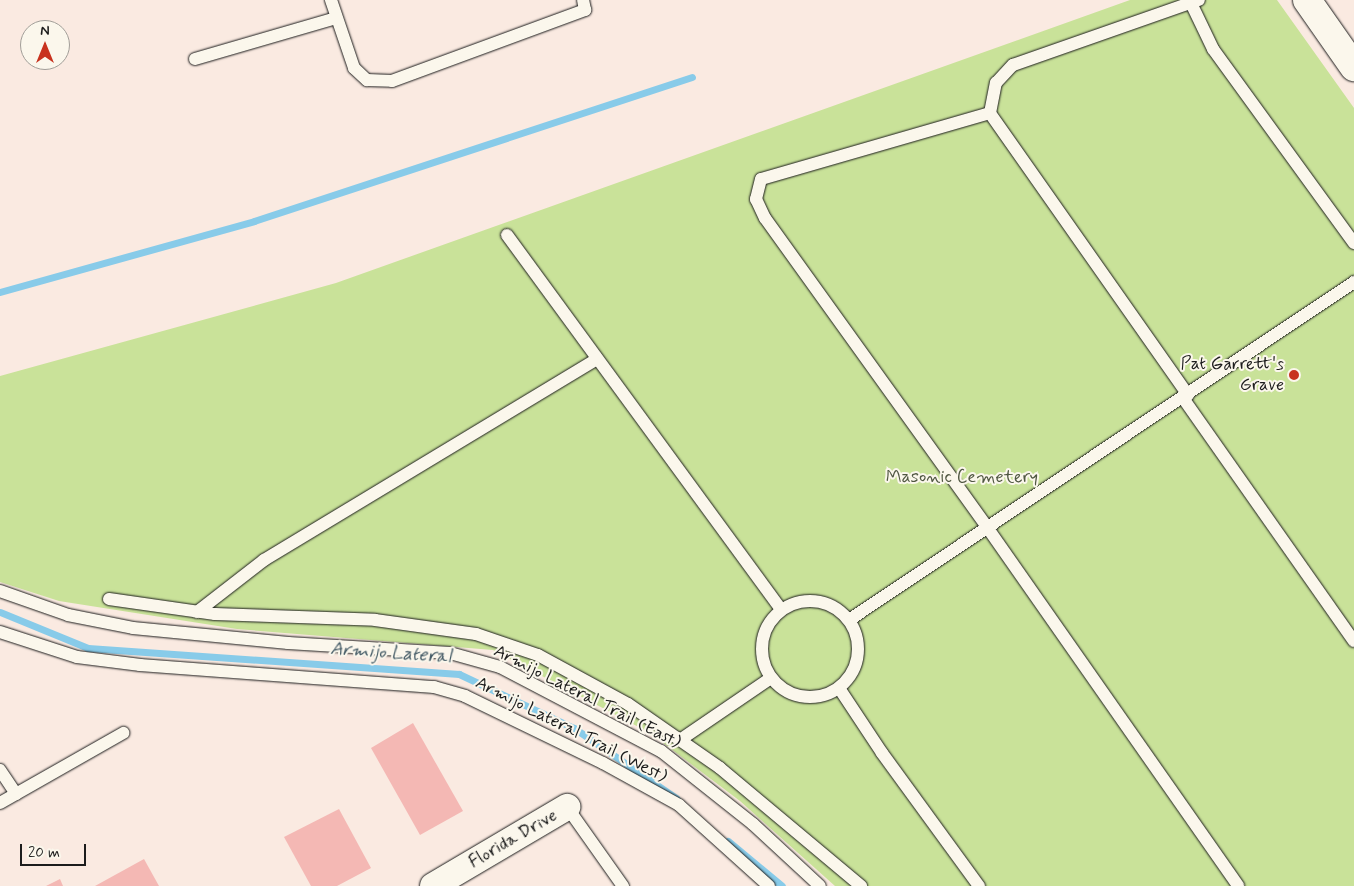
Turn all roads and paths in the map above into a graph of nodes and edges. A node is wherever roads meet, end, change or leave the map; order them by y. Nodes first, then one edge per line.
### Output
1 (331, 0) edge
2 (583, 0) edge
3 (1307, 0) edge
4 (1195, 1) edge
5 (336, 18) junction
6 (195, 59) dead end
7 (1354, 67) edge
8 (990, 112) junction
9 (507, 235) dead end
10 (1354, 243) edge
11 (1354, 282) edge
12 (597, 359) junction
13 (1185, 396) junction
14 (987, 527) junction
15 (0, 591) edge
16 (109, 599) dead end
17 (781, 610) junction
18 (198, 612) junction
19 (849, 620) junction
20 (0, 632) edge
21 (1354, 641) edge
22 (771, 678) junction
23 (839, 688) junction
24 (123, 733) dead end
25 (680, 740) junction
26 (0, 770) edge
27 (16, 794) junction
28 (0, 803) edge
29 (567, 807) joint
30 (433, 886) edge
31 (623, 886) edge
32 (769, 886) edge
33 (820, 886) edge
34 (862, 886) edge
35 (979, 886) edge
36 (1238, 886) edge

1 - 5 lane
2 - 5 lane
3 - 7 street
4 - 8 lane
4 - 10 lane
5 - 6 lane
8 - 13 lane
8 - 14 lane
9 - 12 lane
11 - 13 lane
12 - 17 lane
12 - 18 lane
13 - 14 lane
13 - 21 lane
14 - 19 lane
14 - 36 lane
15 - 33 lane, Armijo Lateral Trail (East)
16 - 18 lane
17 - 19 lane
17 - 22 lane
18 - 25 lane
19 - 23 lane
20 - 32 lane, Armijo Lateral Trail (West)
22 - 23 lane
22 - 25 lane
23 - 35 lane
24 - 27 lane
25 - 34 lane
26 - 27 lane
27 - 28 lane
29 - 30 street, Florida Drive
29 - 31 lane

